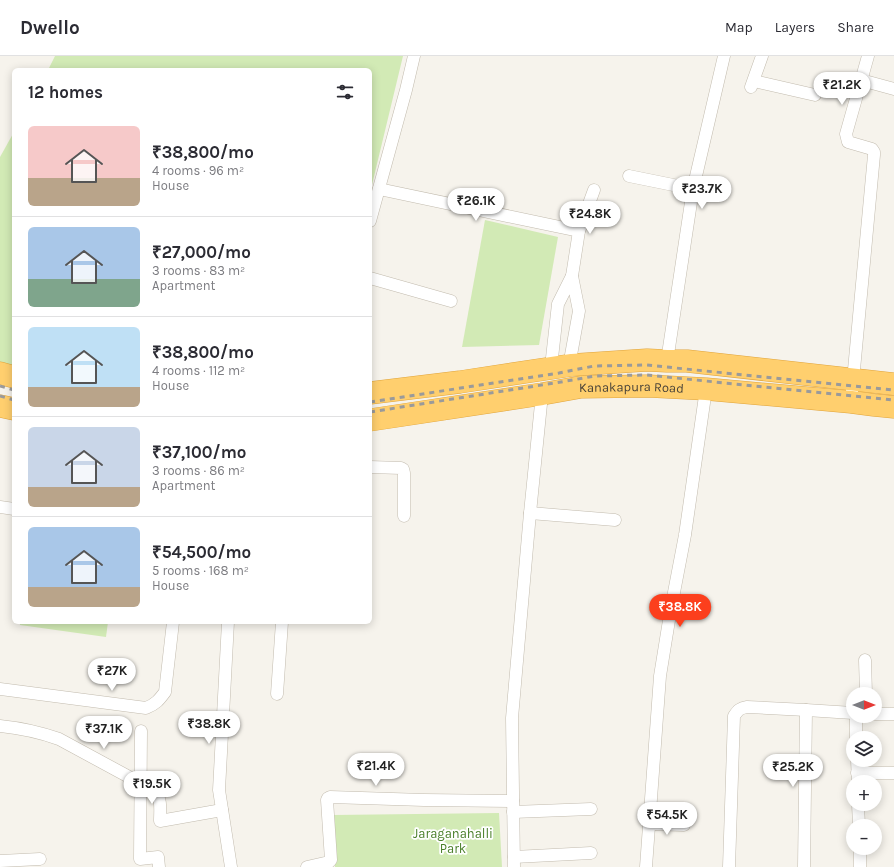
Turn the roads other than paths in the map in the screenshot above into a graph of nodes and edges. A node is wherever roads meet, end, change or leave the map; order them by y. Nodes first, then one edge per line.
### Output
1 (414, 56) edge
2 (724, 56) edge
3 (762, 56) edge
4 (868, 56) edge
5 (861, 80) junction
6 (894, 89) edge
7 (815, 95) dead end
8 (629, 176) dead end
9 (379, 189) junction
10 (693, 189) junction
11 (594, 190) dead end
12 (372, 213) edge
13 (579, 231) junction
14 (572, 276) junction
15 (372, 279) edge
16 (451, 301) dead end
17 (667, 361) junction
18 (562, 366) junction
19 (0, 373) edge
20 (12, 376) edge
21 (853, 379) junction
22 (894, 384) edge
23 (706, 389) junction
24 (372, 394) edge
25 (542, 394) junction
26 (851, 402) junction
27 (0, 406) edge
28 (894, 407) edge
29 (12, 409) edge
30 (372, 420) edge
31 (372, 467) edge
32 (0, 507) edge
33 (12, 509) edge
34 (530, 513) junction
35 (404, 516) dead end
36 (615, 520) dead end
37 (173, 624) edge
38 (228, 624) edge
39 (282, 624) edge
40 (865, 660) dead end
41 (866, 687) edge
42 (0, 689) edge
43 (277, 694) dead end
44 (806, 710) junction
45 (846, 713) edge
46 (882, 714) edge
47 (894, 714) edge
48 (0, 726) edge
49 (141, 730) dead end
50 (894, 774) edge
51 (882, 775) edge
52 (140, 783) junction
53 (513, 807) junction
54 (591, 809) dead end
55 (222, 810) junction
56 (649, 824) junction
57 (684, 825) dead end
58 (591, 853) dead end
59 (860, 855) edge
60 (40, 859) dead end
61 (0, 861) edge
62 (514, 862) edge
63 (159, 867) edge
64 (231, 867) edge
65 (307, 867) edge
66 (646, 867) edge
67 (729, 867) edge
68 (804, 867) edge
69 (860, 867) edge

1 - 9 street
2 - 10 street
3 - 7 street
4 - 5 street
5 - 6 street
5 - 21 street
8 - 10 street
9 - 12 street
9 - 13 street
10 - 17 street
11 - 13 street
13 - 14 street
14 - 18 street
14 - 18 street
15 - 16 street
17 - 18 highway, Kanakapura Road
17 - 21 highway, Kanakapura Road
18 - 24 highway, Kanakapura Road
19 - 20 highway
21 - 22 highway, Kanakapura Road
21 - 26 street
23 - 25 highway, Kanakapura Road
23 - 26 highway, Kanakapura Road
23 - 56 street
25 - 30 highway, Kanakapura Road
25 - 34 street
26 - 28 highway, Kanakapura Road
27 - 29 highway
31 - 35 street
32 - 33 street
34 - 36 street
34 - 53 street
37 - 42 street
38 - 55 street
39 - 43 street
40 - 41 street
44 - 45 street
44 - 67 street
44 - 68 street
46 - 47 street
48 - 52 street
49 - 52 street
50 - 51 street
52 - 55 street
52 - 63 street
53 - 54 street
53 - 62 street
53 - 65 street
55 - 64 street
56 - 57 street
56 - 66 street
58 - 62 street
59 - 69 street
60 - 61 street

